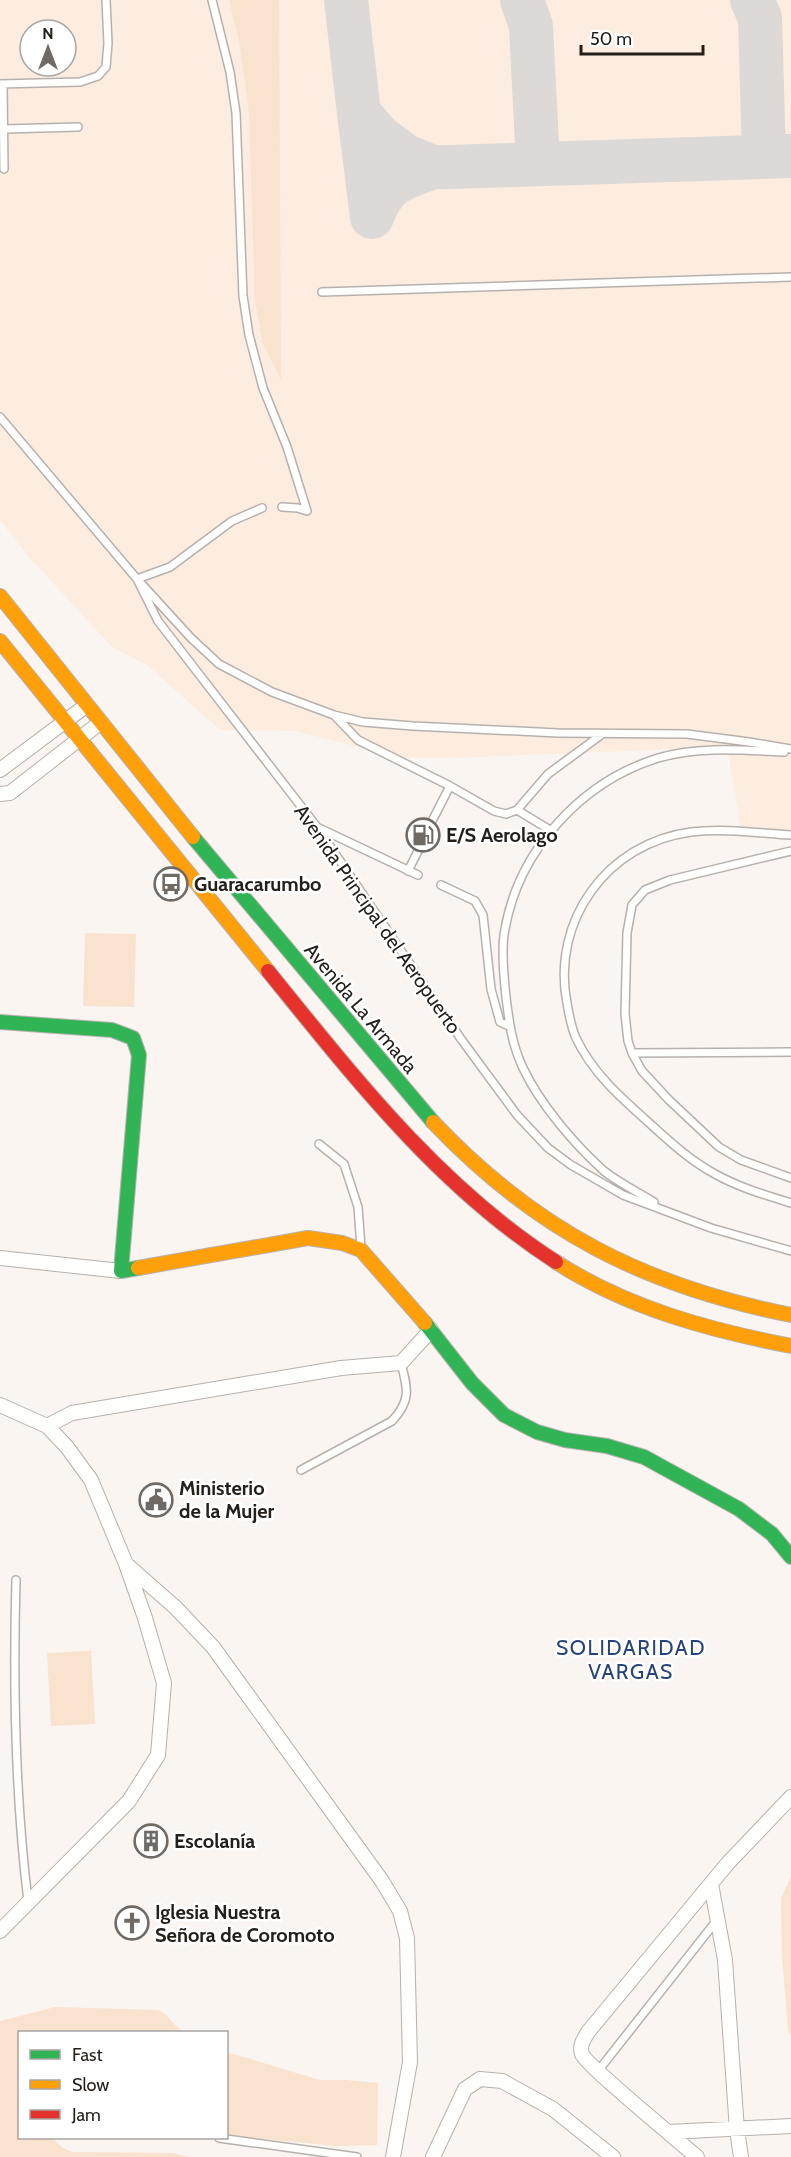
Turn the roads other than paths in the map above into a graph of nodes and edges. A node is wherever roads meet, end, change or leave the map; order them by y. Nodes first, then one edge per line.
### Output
1 (106, 0) edge
2 (212, 0) edge
3 (1, 84) edge
4 (78, 127) dead end
5 (4, 129) junction
6 (4, 169) dead end
7 (791, 277) edge
8 (322, 292) dead end
9 (0, 417) edge
10 (282, 507) dead end
11 (262, 508) dead end
12 (137, 579) junction
13 (0, 596) edge
14 (0, 641) edge
15 (87, 705) junction
16 (334, 715) junction
17 (101, 722) junction
18 (65, 723) junction
19 (601, 735) junction
20 (79, 740) junction
21 (791, 751) edge
22 (0, 770) edge
23 (450, 786) junction
24 (0, 794) edge
25 (517, 810) junction
26 (430, 825) dead end
27 (316, 827) junction
28 (550, 830) junction
29 (791, 835) edge
30 (418, 851) dead end
31 (791, 852) edge
32 (408, 871) junction
33 (418, 875) dead end
34 (441, 885) dead end
35 (0, 1022) edge
36 (509, 1026) junction
37 (791, 1052) edge
38 (632, 1053) junction
39 (320, 1144) dead end
40 (791, 1178) edge
41 (791, 1203) edge
42 (664, 1209) junction
43 (361, 1250) junction
44 (791, 1251) edge
45 (0, 1258) edge
46 (121, 1271) junction
47 (791, 1315) edge
48 (431, 1330) junction
49 (791, 1346) edge
50 (401, 1364) junction
51 (0, 1406) edge
52 (47, 1426) junction
53 (301, 1470) dead end
54 (791, 1557) edge
55 (126, 1564) junction
56 (16, 1580) dead end
57 (791, 1797) edge
58 (711, 1884) junction
59 (28, 1902) junction
60 (717, 1920) junction
61 (0, 1931) edge
62 (598, 2071) junction
63 (791, 2126) edge
64 (737, 2130) junction
65 (668, 2132) junction
66 (226, 2139) edge
67 (357, 2157) edge
68 (393, 2157) edge
69 (433, 2157) edge
70 (613, 2157) edge
71 (697, 2157) edge
72 (741, 2157) edge

1 - 3 lane
2 - 10 lane
3 - 5 lane
4 - 5 lane
5 - 6 lane
7 - 8 lane
9 - 12 lane, Avenida Principal del Aeropuerto
11 - 12 lane
12 - 16 lane, Avenida Principal del Aeropuerto
12 - 27 lane, Avenida Principal del Aeropuerto
13 - 15 main road, Avenida La Armada
14 - 18 main road
15 - 17 main road, Avenida La Armada
15 - 18 street
16 - 19 lane, Avenida Principal del Aeropuerto
16 - 23 lane
17 - 20 street
17 - 47 main road, Avenida La Armada
18 - 20 main road
18 - 22 street
19 - 21 lane, Avenida Principal del Aeropuerto
19 - 25 lane
20 - 24 street
20 - 49 main road
21 - 28 lane, Avenida Principal del Aeropuerto
23 - 25 lane
23 - 26 lane
25 - 28 lane
27 - 32 lane
27 - 42 lane, Avenida Principal del Aeropuerto
28 - 36 lane, Avenida Principal del Aeropuerto
29 - 41 lane
30 - 32 lane
31 - 38 lane
32 - 33 lane
34 - 36 lane
35 - 46 main road
36 - 42 lane, Avenida Principal del Aeropuerto
37 - 38 lane
38 - 40 lane
39 - 43 lane
42 - 44 lane, Avenida Principal del Aeropuerto
43 - 46 main road
43 - 48 main road
45 - 46 street
48 - 50 street
48 - 54 main road
50 - 52 street
50 - 53 lane
51 - 52 street
52 - 55 street
55 - 59 street
55 - 68 street
56 - 59 lane
57 - 58 street
58 - 60 street
58 - 62 street
59 - 61 street
60 - 62 lane
60 - 64 street
62 - 65 street
63 - 64 street
64 - 65 street
64 - 72 street
65 - 71 street
66 - 67 lane
69 - 70 street

